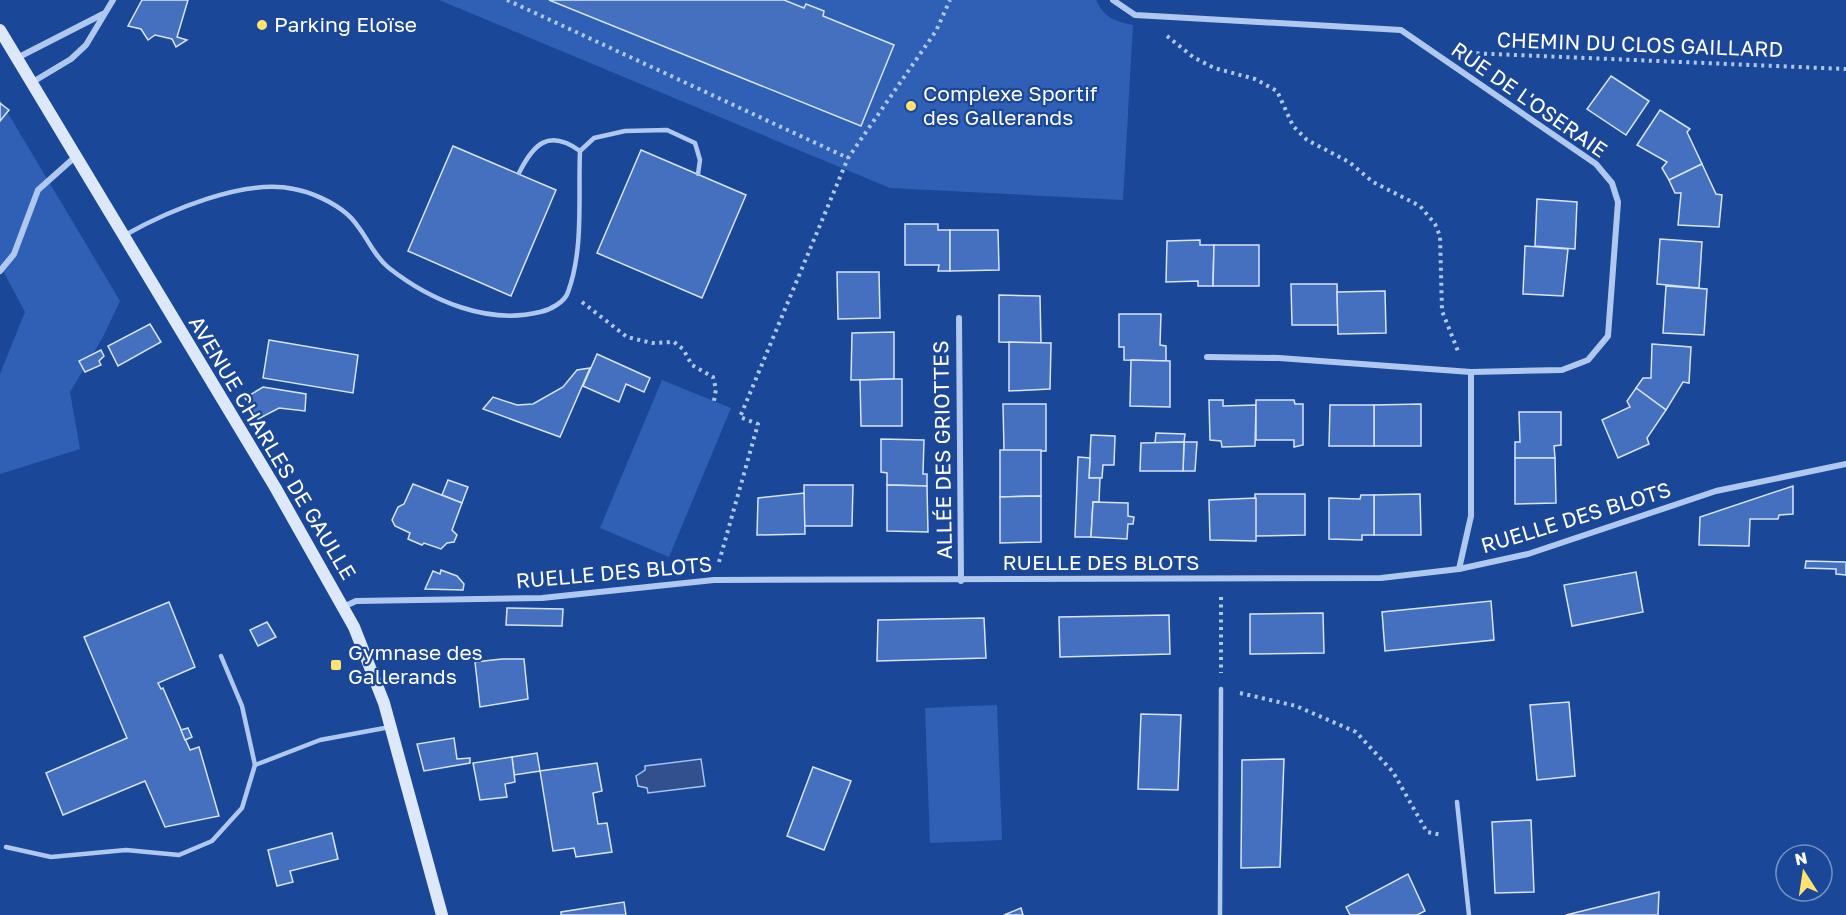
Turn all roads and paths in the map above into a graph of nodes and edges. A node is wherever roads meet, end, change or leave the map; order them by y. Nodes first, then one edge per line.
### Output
1 (112, 0) edge
2 (507, 0) edge
3 (1113, 0) edge
4 (950, 1) edge
5 (103, 14) junction
6 (1154, 16) junction
7 (0, 30) edge
8 (1432, 52) junction
9 (17, 58) junction
10 (1846, 69) edge
11 (31, 83) junction
12 (580, 151) junction
13 (75, 157) junction
14 (848, 158) junction
15 (519, 173) dead end
16 (698, 174) dead end
17 (123, 236) junction
18 (0, 272) edge
19 (568, 294) junction
20 (959, 318) dead end
21 (1207, 357) dead end
22 (1471, 372) junction
23 (714, 401) dead end
24 (1846, 464) edge
25 (1459, 569) junction
26 (1221, 579) junction
27 (714, 580) junction
28 (961, 581) junction
29 (343, 607) junction
30 (221, 656) dead end
31 (1221, 689) junction
32 (390, 727) junction
33 (255, 765) junction
34 (1457, 801) dead end
35 (1461, 838) junction
36 (6, 848) dead end
37 (442, 915) edge
38 (1220, 915) edge
39 (1469, 915) edge

1 - 5 street
2 - 14 path
3 - 6 street, RUE DE L'OSERAIE
4 - 14 path
5 - 9 street
5 - 11 street
6 - 8 street, RUE DE L'OSERAIE
6 - 22 path
7 - 9 main road, AVENUE CHARLES DE GAULLE
8 - 10 path, CHEMIN DU CLOS GAILLARD
8 - 22 street, RUE DE L'OSERAIE
9 - 11 main road, AVENUE CHARLES DE GAULLE
11 - 13 main road, AVENUE CHARLES DE GAULLE
12 - 15 lane
12 - 16 lane
12 - 19 lane
13 - 17 main road, AVENUE CHARLES DE GAULLE
13 - 18 street
14 - 27 path
17 - 19 lane
17 - 29 main road, AVENUE CHARLES DE GAULLE
19 - 23 path
20 - 28 street, ALLÉE DES GRIOTTES
21 - 22 street, RUE DE L'OSERAIE
22 - 25 street
24 - 25 street, RUELLE DES BLOTS
25 - 26 street, RUELLE DES BLOTS
26 - 28 street, RUELLE DES BLOTS
26 - 31 path
27 - 28 street, RUELLE DES BLOTS
27 - 29 street, RUELLE DES BLOTS
29 - 32 main road, AVENUE CHARLES DE GAULLE
30 - 33 lane
31 - 35 path
31 - 38 lane
32 - 33 lane
32 - 37 main road, AVENUE CHARLES DE GAULLE
33 - 36 lane
34 - 35 lane
35 - 39 lane

